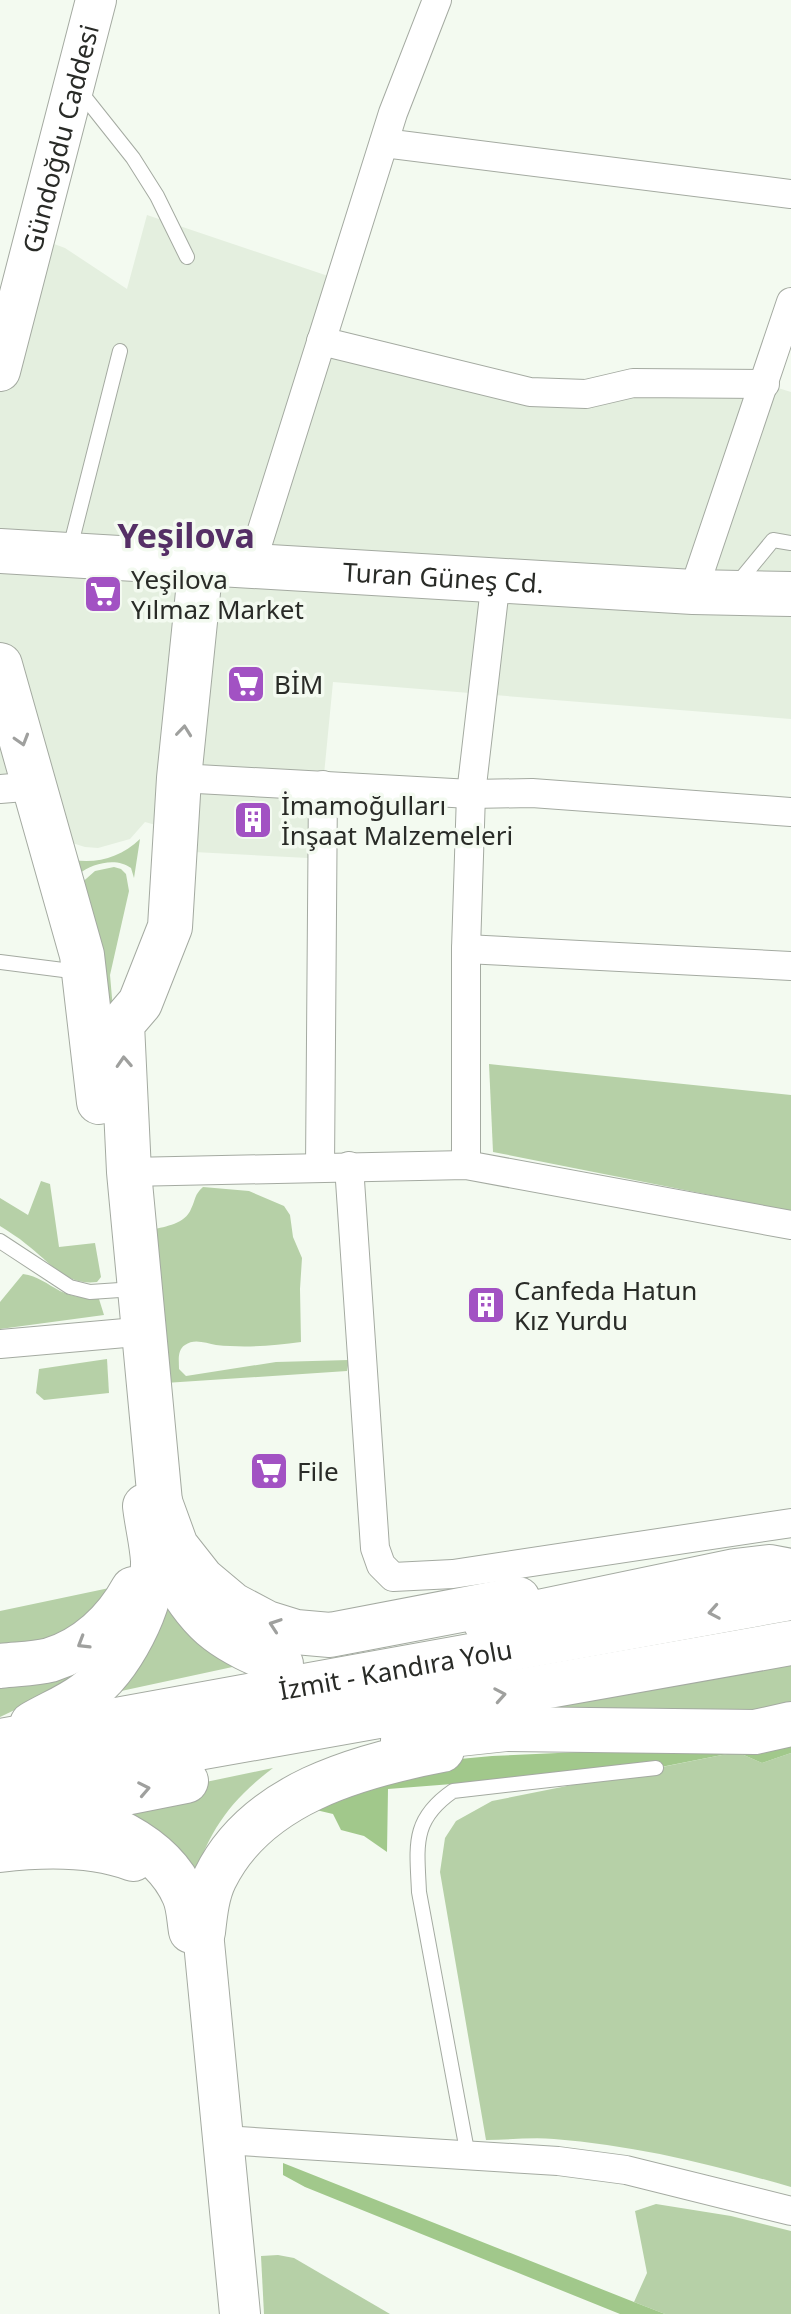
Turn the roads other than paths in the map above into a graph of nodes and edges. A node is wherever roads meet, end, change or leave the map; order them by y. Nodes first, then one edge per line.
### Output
1 (96, 0) edge
2 (437, 0) edge
3 (74, 85) junction
4 (384, 143) junction
5 (791, 194) edge
6 (187, 257) dead end
7 (791, 302) edge
8 (321, 341) junction
9 (120, 351) dead end
10 (0, 371) edge
11 (765, 384) junction
12 (791, 543) edge
13 (0, 551) edge
14 (69, 555) junction
15 (201, 563) junction
16 (251, 565) junction
17 (496, 579) junction
18 (712, 592) junction
19 (791, 594) edge
20 (0, 665) edge
21 (179, 778) junction
22 (323, 785) junction
23 (18, 787) edge
24 (471, 794) junction
25 (791, 812) edge
26 (466, 949) junction
27 (0, 962) edge
28 (791, 966) edge
29 (84, 973) junction
30 (466, 1165) junction
31 (349, 1166) junction
32 (320, 1167) junction
33 (129, 1172) junction
34 (791, 1225) edge
35 (0, 1241) edge
36 (120, 1290) junction
37 (125, 1333) junction
38 (0, 1344) edge
39 (152, 1503) junction
40 (791, 1523) edge
41 (791, 1546) edge
42 (791, 1571) edge
43 (791, 1598) edge
44 (791, 1643) edge
45 (281, 1664) junction
46 (0, 1666) edge
47 (53, 1712) junction
48 (789, 1728) edge
49 (1, 1741) edge
50 (319, 1754) junction
51 (656, 1768) dead end
52 (0, 1783) edge
53 (20, 1813) edge
54 (0, 1850) edge
55 (197, 1932) junction
56 (223, 2140) junction
57 (468, 2156) junction
58 (791, 2211) edge
59 (226, 2314) edge
60 (240, 2314) edge

1 - 3 main road, Gündoğdu Caddesi
2 - 4 street
3 - 6 lane
3 - 10 main road, Gündoğdu Caddesi
4 - 5 street
4 - 8 street
7 - 11 street
8 - 11 street
8 - 16 street
9 - 14 lane
11 - 18 street
12 - 18 lane
13 - 14 main road, Turan Güneş Cd.
14 - 15 main road, Turan Güneş Cd.
15 - 16 main road, Turan Güneş Cd.
21 -> 15 main road
16 - 17 main road, Turan Güneş Cd.
17 - 18 main road, Turan Güneş Cd.
17 - 24 street
18 - 19 main road, Turan Güneş Cd.
20 -> 23 main road
21 - 22 street
33 -> 21 main road
22 - 24 street
22 - 32 street
23 - 29 main road
24 - 25 street
24 - 26 street
26 - 28 street
26 - 30 street
27 - 29 lane
29 - 36 main road
30 - 31 street
30 - 34 street
31 - 32 street
31 - 40 street
32 - 33 street
33 - 39 main road
35 - 36 lane
36 - 37 main road
37 - 38 street
37 - 39 main road
41 -> 39 main road
39 - 45 main road
39 -> 46 main road
39 - 47 main road
42 - 45 main road
43 -> 49 main road, İzmit - Kandıra Yolu
52 -> 44 main road, İzmit - Kandıra Yolu
45 - 47 main road
47 - 49 main road
48 - 50 main road
48 - 55 main road
53 -> 50 main road
50 - 55 main road
51 - 57 lane
53 - 55 main road
54 - 55 main road
55 - 56 main road
55 - 59 main road
56 - 57 street
56 - 60 main road
57 - 58 street

